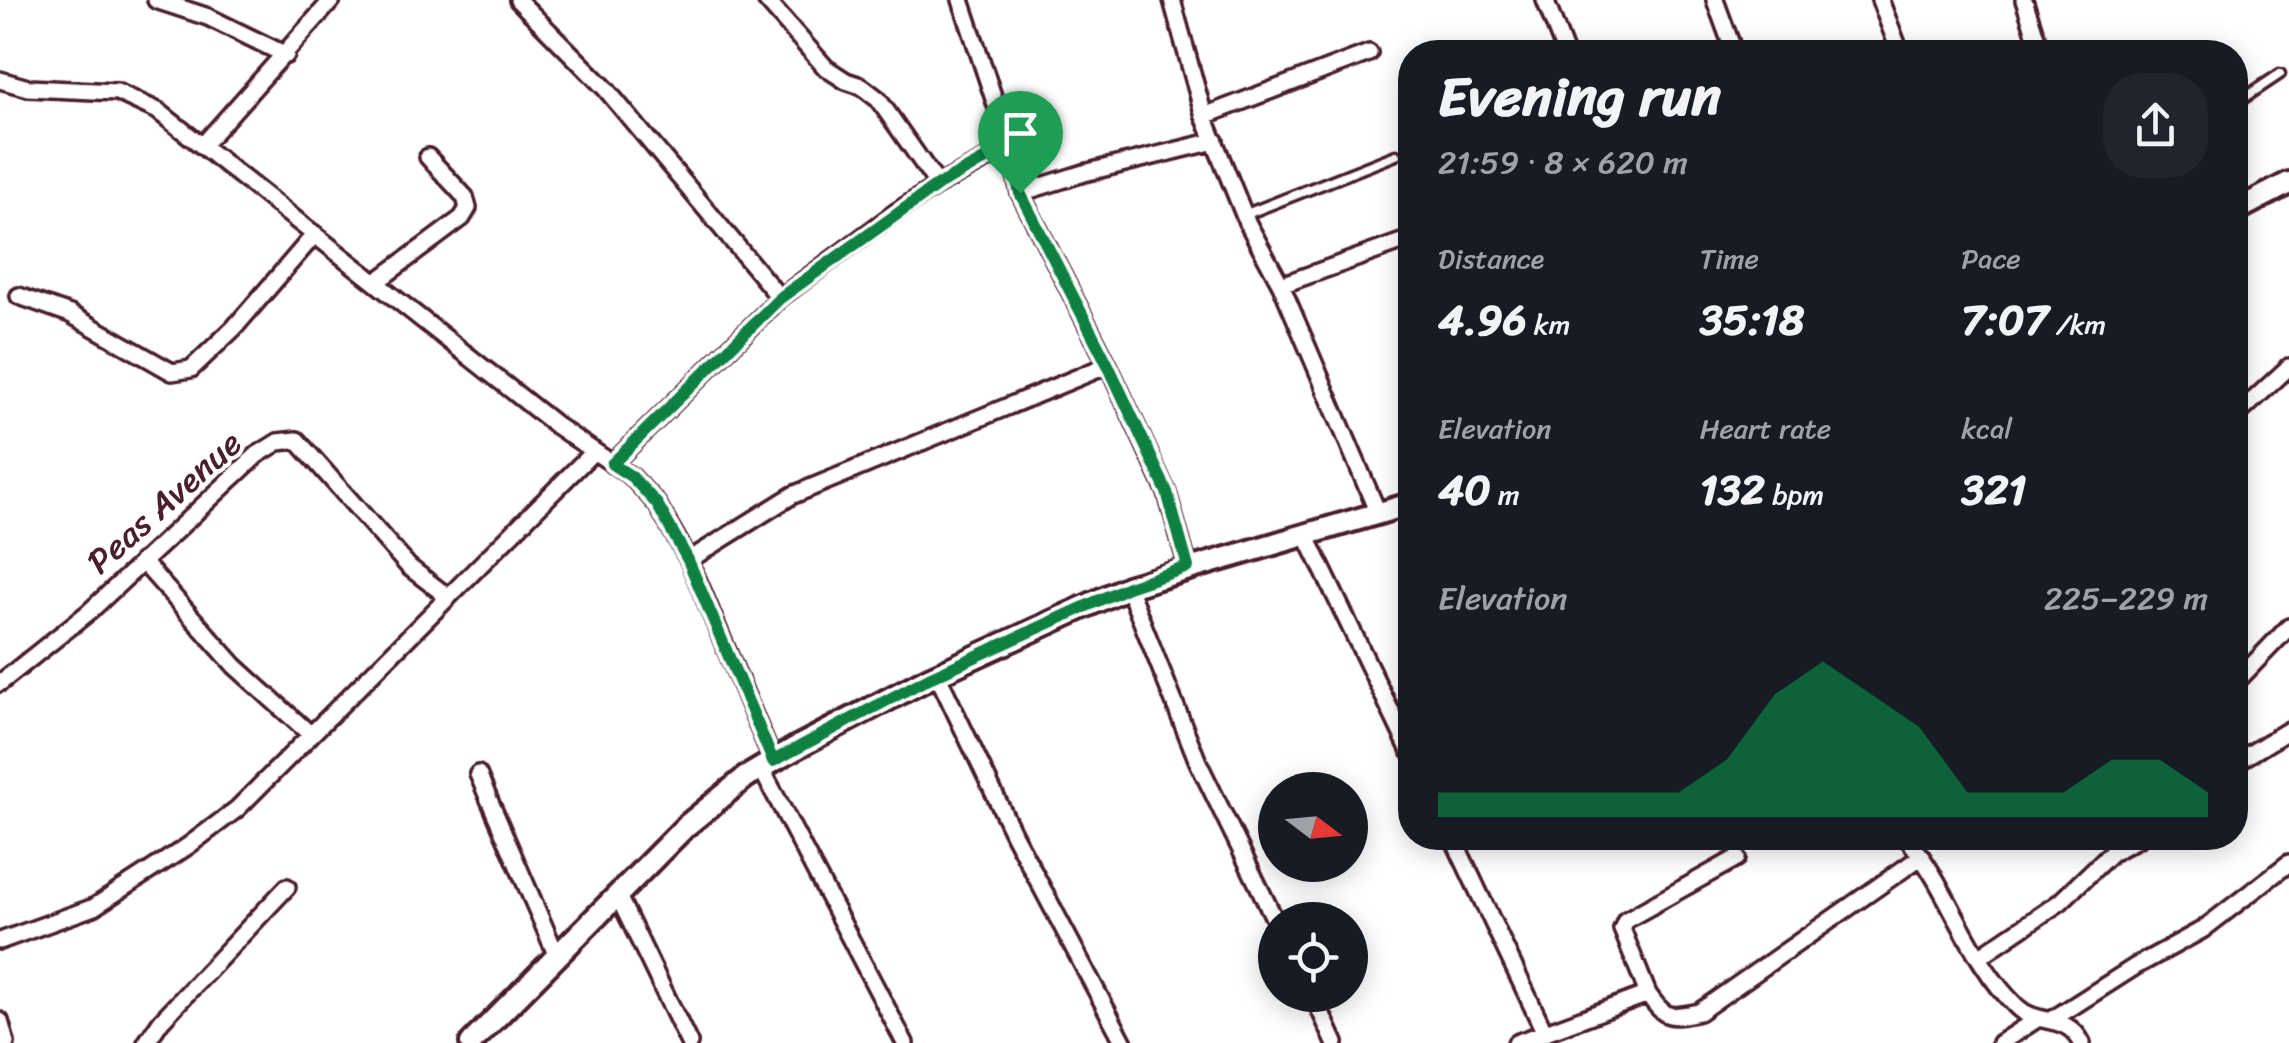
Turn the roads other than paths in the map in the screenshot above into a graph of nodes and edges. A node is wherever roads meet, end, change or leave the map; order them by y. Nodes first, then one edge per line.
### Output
1 (156, 0) edge
2 (332, 0) edge
3 (518, 0) edge
4 (766, 0) edge
5 (961, 0) edge
6 (1172, 0) edge
7 (1545, 0) edge
8 (1716, 0) edge
9 (1880, 0) edge
10 (2024, 0) edge
11 (1560, 40) edge
12 (1730, 40) edge
13 (1895, 40) edge
14 (2037, 40) edge
15 (1369, 53) dead end
16 (286, 54) junction
17 (2280, 74) dead end
18 (0, 80) edge
19 (2248, 95) edge
20 (1204, 116) junction
21 (1214, 141) junction
22 (202, 146) junction
23 (1010, 146) junction
24 (1396, 155) dead end
25 (428, 157) dead end
26 (2289, 183) edge
27 (938, 185) junction
28 (1020, 193) junction
29 (2248, 204) edge
30 (1244, 216) junction
31 (316, 234) junction
32 (1398, 242) edge
33 (376, 282) junction
34 (1281, 285) junction
35 (20, 296) dead end
36 (780, 298) junction
37 (1108, 365) junction
38 (2289, 367) edge
39 (2248, 406) edge
40 (594, 451) junction
41 (612, 464) junction
42 (1398, 507) edge
43 (1378, 513) junction
44 (1305, 533) junction
45 (688, 560) junction
46 (142, 561) junction
47 (1188, 567) junction
48 (1128, 587) junction
49 (448, 597) junction
50 (2289, 628) edge
51 (2248, 670) edge
52 (938, 674) junction
53 (0, 683) edge
54 (1398, 727) edge
55 (2289, 730) edge
56 (310, 734) junction
57 (2248, 755) edge
58 (767, 765) junction
59 (478, 774) dead end
60 (1459, 850) edge
61 (1917, 850) edge
62 (2110, 850) edge
63 (1922, 856) junction
64 (1737, 858) dead end
65 (2289, 863) edge
66 (286, 886) dead end
67 (618, 894) junction
68 (1266, 902) edge
69 (0, 941) edge
70 (556, 954) junction
71 (1979, 957) junction
72 (1648, 994) junction
73 (1321, 1012) edge
74 (2045, 1019) junction
75 (0, 1021) edge
76 (1553, 1036) edge
77 (475, 1041) edge
78 (6, 1043) edge
79 (146, 1043) edge
80 (689, 1043) edge
81 (905, 1043) edge
82 (1124, 1043) edge
83 (1335, 1043) edge
84 (1516, 1043) edge
85 (2000, 1043) edge
86 (2082, 1043) edge

1 - 16 street
2 - 16 street
3 - 36 street
4 - 27 street
5 - 23 street
6 - 20 street
7 - 11 street
8 - 12 street
9 - 13 street
10 - 14 street
15 - 20 street
16 - 22 street
17 - 19 lane
18 - 22 street
20 - 21 street
21 - 28 street
21 - 30 street
22 - 31 street
23 - 27 street
23 - 28 street
24 - 30 lane
25 - 33 street
26 - 29 street
27 - 36 street
28 - 37 street
30 - 34 street
31 - 33 street
31 - 35 street
32 - 34 street
33 - 40 street
34 - 43 street
36 - 41 street
37 - 45 street
37 - 47 street
38 - 39 street
40 - 41 street
40 - 49 street
41 - 45 street
42 - 43 street
43 - 44 street
44 - 47 street
44 - 54 street
45 - 58 street
46 - 49 street, Peas Avenue
46 - 53 street, Peas Avenue
46 - 56 street
47 - 48 street
48 - 52 street
48 - 68 street
49 - 56 street
50 - 51 street
52 - 58 street
52 - 82 street
55 - 57 street
56 - 69 street
58 - 67 street
58 - 81 street
59 - 70 street
60 - 76 street
61 - 63 street
62 - 71 street
63 - 71 street
63 - 72 street
64 - 72 street
65 - 74 street
66 - 79 street
67 - 70 street
67 - 80 street
70 - 77 street
71 - 74 street
72 - 76 street
73 - 83 street
74 - 85 street
74 - 86 street
75 - 78 street
76 - 84 street

